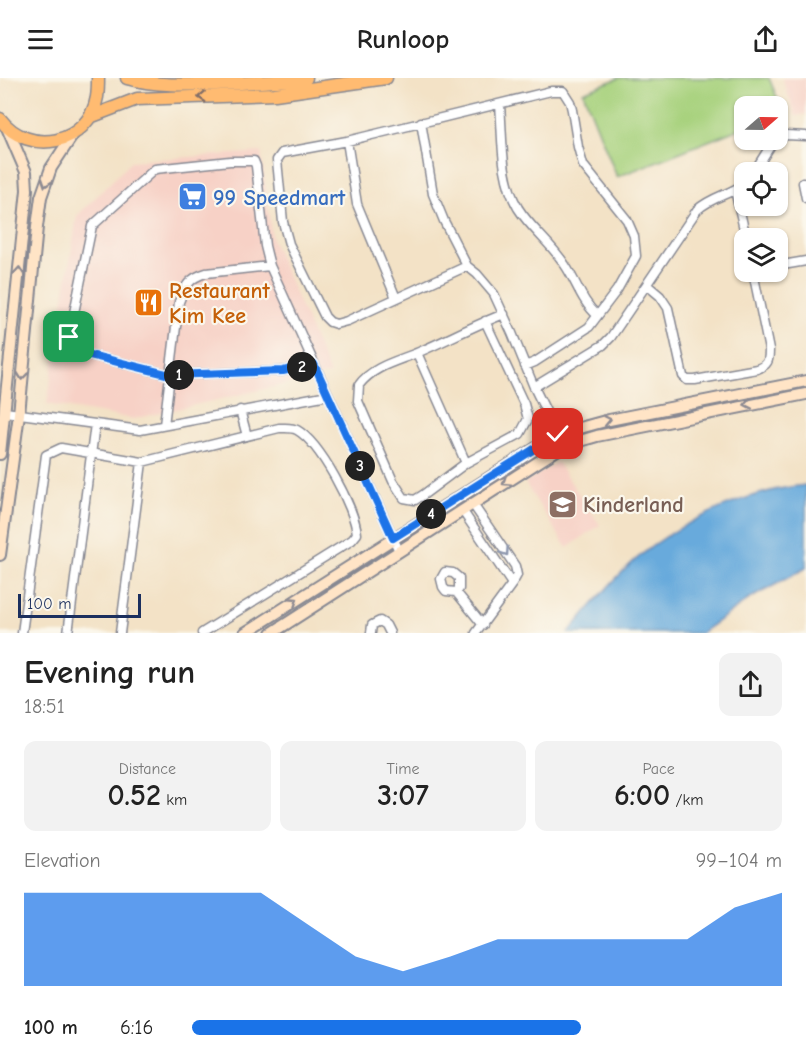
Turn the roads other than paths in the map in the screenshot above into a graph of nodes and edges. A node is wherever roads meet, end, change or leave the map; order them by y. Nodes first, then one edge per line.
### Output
1 (98, 78) edge
2 (127, 78) edge
3 (306, 78) edge
4 (386, 78) edge
5 (500, 105) junction
6 (90, 117) junction
7 (0, 119) edge
8 (421, 122) junction
9 (8, 130) junction
10 (74, 133) junction
11 (788, 135) edge
12 (806, 136) edge
13 (347, 141) junction
14 (803, 183) dead end
15 (734, 190) edge
16 (806, 198) edge
17 (806, 261) edge
18 (788, 264) edge
19 (270, 266) junction
20 (467, 266) junction
21 (755, 282) edge
22 (647, 285) junction
23 (396, 298) junction
24 (504, 314) junction
25 (597, 315) junction
26 (485, 321) junction
27 (417, 353) junction
28 (314, 364) junction
29 (525, 366) junction
30 (170, 375) junction
31 (806, 381) edge
32 (534, 387) junction
33 (806, 394) edge
34 (328, 395) junction
35 (240, 411) junction
36 (5, 412) junction
37 (19, 414) junction
38 (95, 424) junction
39 (164, 425) junction
40 (558, 434) junction
41 (247, 435) junction
42 (563, 446) junction
43 (0, 454) edge
44 (91, 454) junction
45 (142, 462) junction
46 (466, 463) junction
47 (472, 503) junction
48 (462, 510) junction
49 (490, 529) junction
50 (480, 537) junction
51 (393, 538) junction
52 (399, 551) junction
53 (0, 555) edge
54 (512, 584) junction
55 (456, 592) dead end
56 (483, 625) junction
57 (22, 633) edge
58 (68, 633) edge
59 (120, 633) edge
60 (202, 633) edge
61 (245, 633) edge
62 (272, 633) edge
63 (371, 633) edge
64 (390, 633) edge
65 (476, 633) edge

1 - 6 main road
2 - 3 main road
4 -> 6 main road
5 - 8 street
5 - 25 street
5 - 25 street
6 - 10 main road
7 - 9 main road
8 - 13 street
8 - 20 street
9 - 10 main road
36 -> 9 main road
10 -> 37 main road
11 - 12 street
13 - 23 street
13 - 23 street
14 - 16 street
15 - 22 street
17 - 18 street
19 - 28 street
19 - 30 street
19 - 30 street
20 - 23 street
20 - 24 street
21 - 22 street
22 - 32 street
24 - 26 street
24 - 29 street
25 - 29 street
26 - 27 street
26 - 46 street
27 - 46 street
27 - 46 street
28 - 30 street
28 - 34 street
29 - 32 street
30 - 39 street
40 -> 31 main road
32 - 40 street
33 -> 42 main road
34 - 35 street
34 - 51 street
35 - 39 street
35 - 41 street
36 - 37 street
36 - 43 main road
37 - 38 street
37 - 53 main road
38 - 39 street
38 - 44 street
40 - 42 street
40 - 51 main road
41 - 45 street
41 - 60 street
42 -> 47 main road
44 - 45 street
44 - 57 street
44 - 58 street
45 - 59 street
47 - 48 main road
47 - 49 street
48 - 50 street
48 - 52 main road
49 - 50 street
49 -> 54 street
50 - 54 street
51 - 52 street
61 -> 51 main road
52 - 62 main road
54 - 56 street
55 - 56 street
56 - 65 street
63 - 64 street

